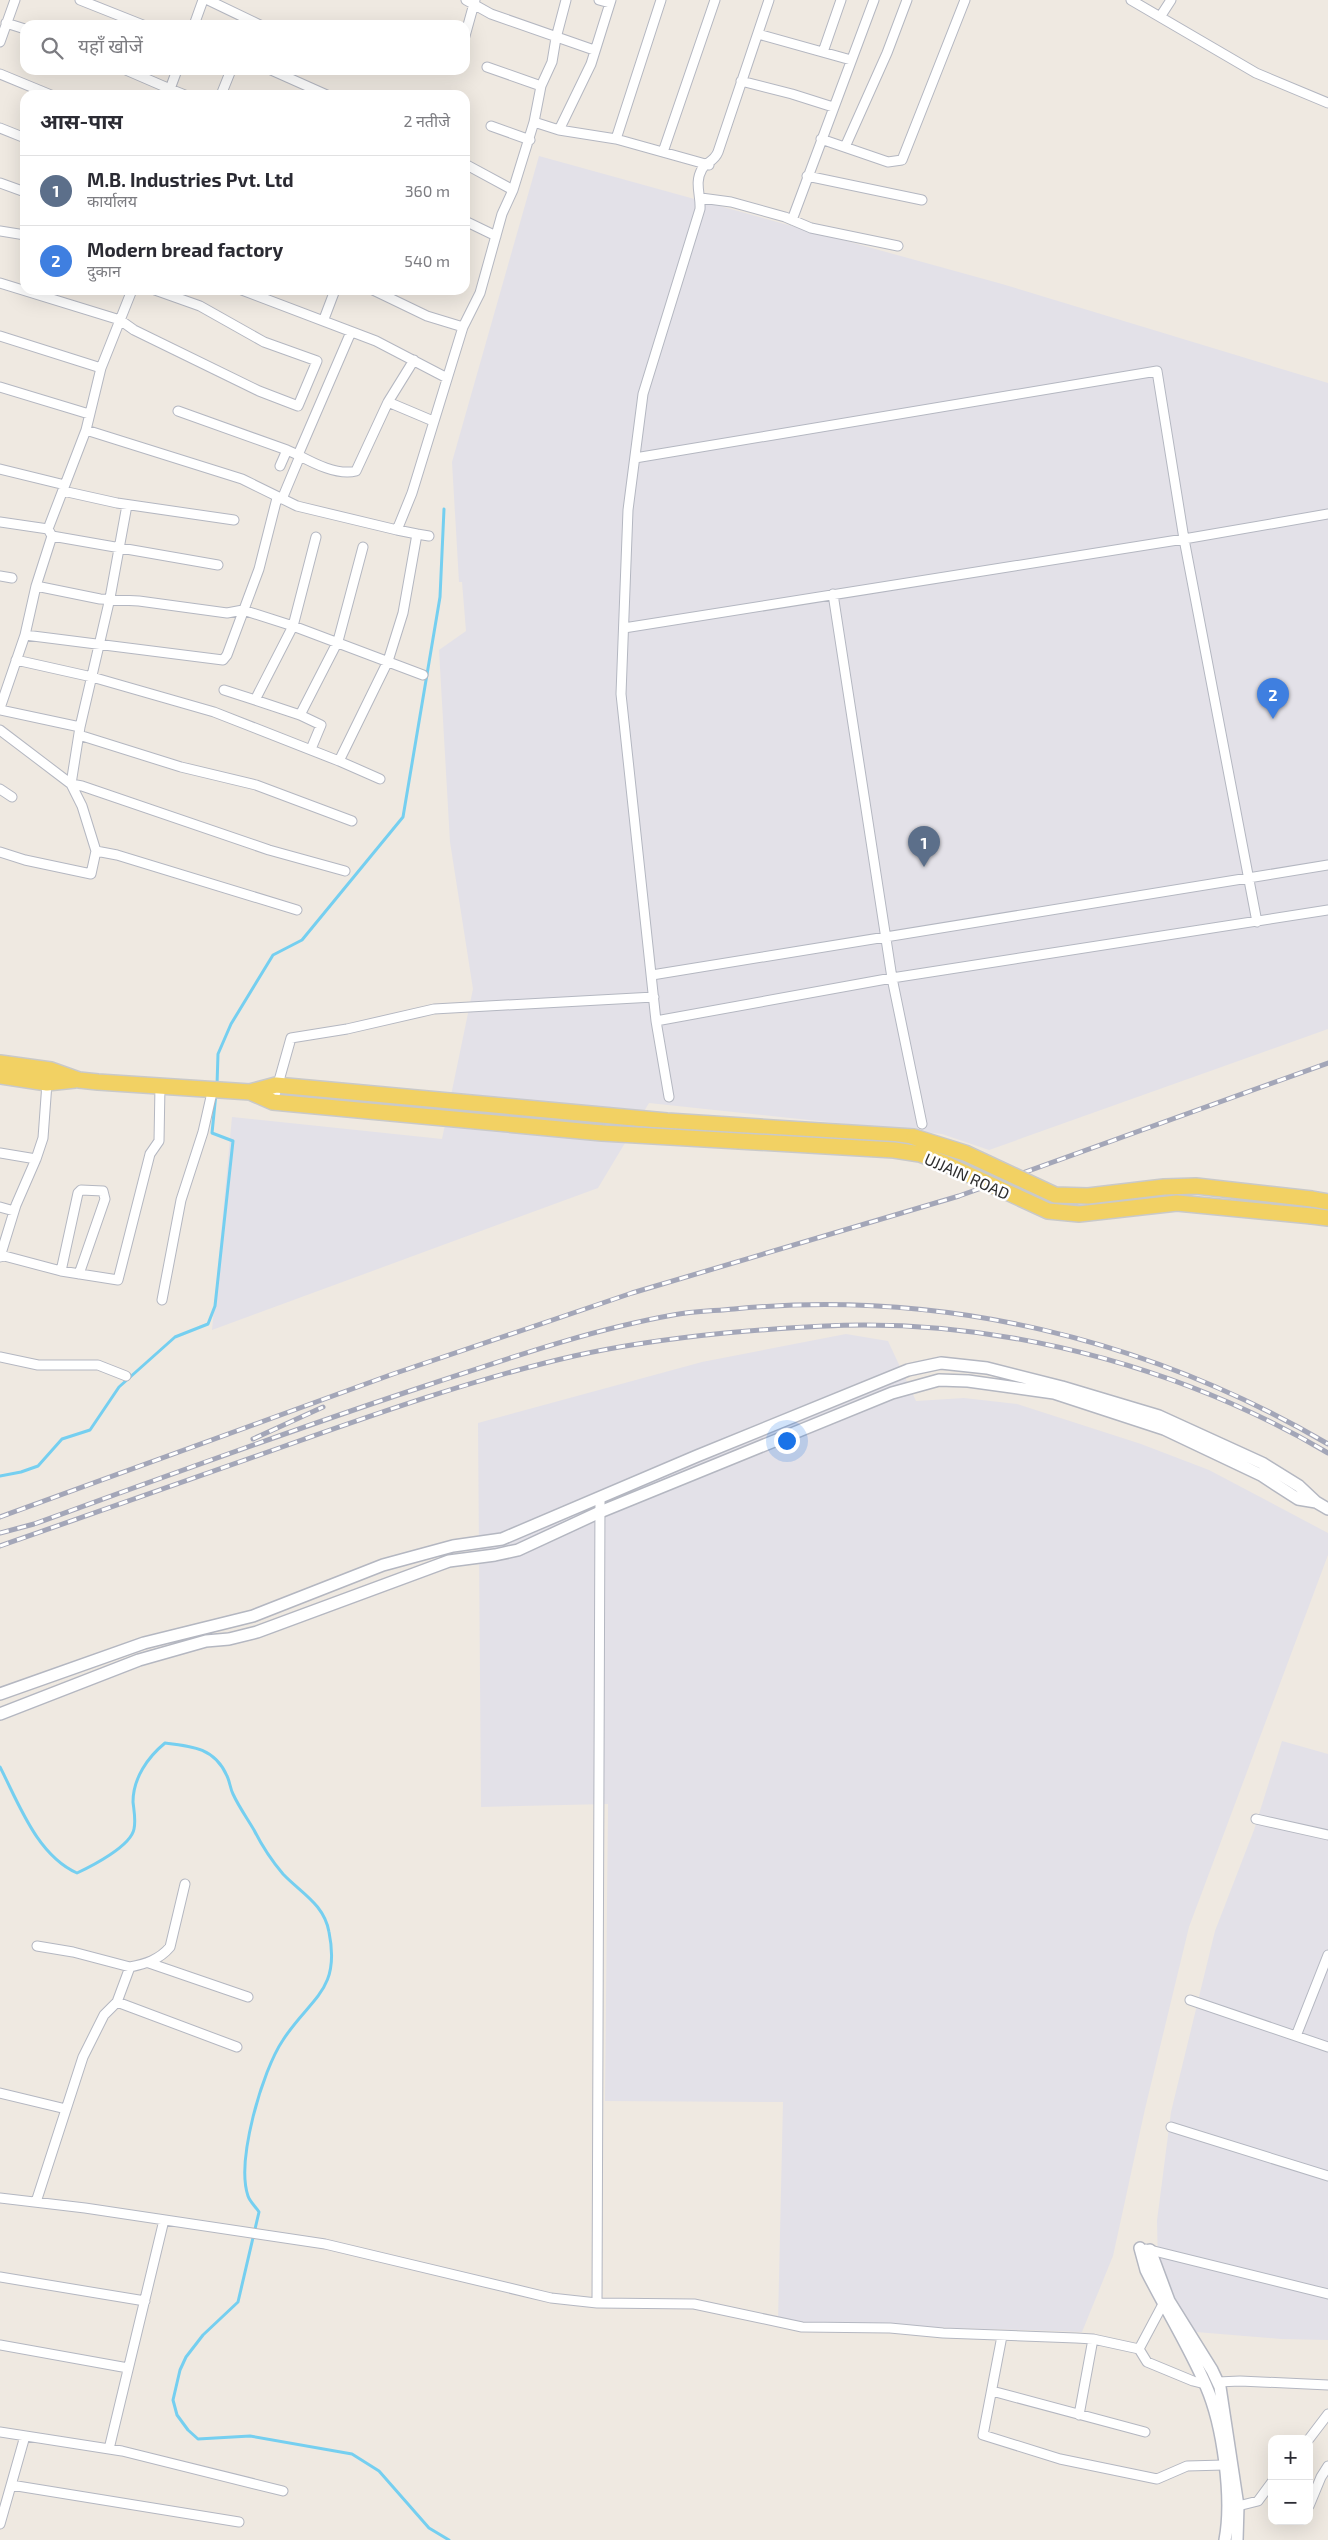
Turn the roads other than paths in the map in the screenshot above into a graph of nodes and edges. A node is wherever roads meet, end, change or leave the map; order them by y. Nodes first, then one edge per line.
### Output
1 (15, 0) edge
2 (80, 0) edge
3 (203, 0) edge
4 (208, 0) edge
5 (566, 0) edge
6 (599, 0) edge
7 (661, 0) edge
8 (715, 0) edge
9 (769, 0) edge
10 (841, 0) edge
11 (874, 0) edge
12 (907, 0) edge
13 (965, 0) edge
14 (1130, 0) edge
15 (1171, 0) edge
16 (472, 1) edge
17 (610, 2) edge
18 (1160, 17) junction
19 (130, 20) edge
20 (196, 20) edge
21 (250, 20) edge
22 (468, 20) edge
23 (6, 23) junction
24 (20, 27) edge
25 (758, 34) junction
26 (556, 38) junction
27 (0, 42) edge
28 (594, 50) junction
29 (823, 52) junction
30 (851, 60) junction
31 (487, 67) dead end
32 (0, 74) edge
33 (138, 75) edge
34 (175, 75) edge
35 (229, 75) edge
36 (282, 75) edge
37 (741, 81) junction
38 (541, 86) junction
39 (170, 89) joint
40 (38, 90) edge
41 (223, 90) edge
42 (316, 90) edge
43 (1328, 102) edge
44 (833, 107) junction
45 (534, 122) junction
46 (491, 126) dead end
47 (0, 128) edge
48 (559, 130) junction
49 (20, 136) edge
50 (616, 139) junction
51 (821, 139) junction
52 (530, 140) junction
53 (845, 147) junction
54 (664, 152) junction
55 (709, 165) junction
56 (470, 167) edge
57 (807, 176) junction
58 (0, 183) edge
59 (20, 190) edge
60 (513, 190) junction
61 (701, 198) junction
62 (922, 200) dead end
63 (792, 220) junction
64 (470, 223) edge
65 (0, 231) edge
66 (20, 234) edge
67 (496, 236) junction
68 (898, 246) dead end
69 (0, 283) edge
70 (20, 289) edge
71 (39, 295) edge
72 (130, 295) edge
73 (169, 295) edge
74 (256, 295) edge
75 (333, 295) edge
76 (383, 295) edge
77 (324, 319) junction
78 (120, 320) junction
79 (464, 328) junction
80 (351, 332) junction
81 (0, 336) edge
82 (414, 360) junction
83 (101, 368) junction
84 (448, 378) junction
85 (0, 387) edge
86 (388, 402) junction
87 (178, 411) dead end
88 (89, 414) junction
89 (434, 421) junction
90 (86, 430) junction
91 (287, 450) junction
92 (299, 456) junction
93 (635, 458) junction
94 (280, 466) dead end
95 (0, 469) edge
96 (64, 488) junction
97 (280, 499) junction
98 (128, 505) junction
99 (1328, 514) edge
100 (234, 520) dead end
101 (0, 522) edge
102 (397, 530) junction
103 (50, 532) junction
104 (417, 534) junction
105 (429, 536) dead end
106 (316, 537) dead end
107 (1184, 539) junction
108 (363, 547) dead end
109 (119, 548) junction
110 (218, 565) dead end
111 (0, 576) edge
112 (12, 578) dead end
113 (36, 586) junction
114 (833, 594) junction
115 (110, 598) junction
116 (243, 610) junction
117 (292, 626) junction
118 (624, 628) junction
119 (25, 635) junction
120 (338, 641) junction
121 (98, 645) junction
122 (16, 660) junction
123 (388, 661) junction
124 (423, 675) dead end
125 (92, 677) junction
126 (224, 690) dead end
127 (255, 700) junction
128 (0, 709) edge
129 (300, 715) junction
130 (0, 730) edge
131 (80, 731) junction
132 (311, 749) junction
133 (339, 761) junction
134 (380, 779) dead end
135 (71, 784) junction
136 (0, 789) edge
137 (12, 797) dead end
138 (352, 821) dead end
139 (96, 851) junction
140 (0, 852) edge
141 (1328, 865) edge
142 (345, 871) dead end
143 (1250, 878) junction
144 (297, 910) dead end
145 (1328, 910) edge
146 (1257, 922) junction
147 (885, 937) junction
148 (652, 975) junction
149 (892, 978) junction
150 (654, 997) junction
151 (656, 1021) junction
152 (0, 1063) edge
153 (0, 1076) edge
154 (79, 1080) junction
155 (47, 1083) junction
156 (276, 1085) junction
157 (160, 1086) junction
158 (212, 1088) junction
159 (244, 1091) junction
160 (669, 1097) dead end
161 (273, 1102) junction
162 (922, 1124) dead end
163 (0, 1153) edge
164 (36, 1159) junction
165 (1328, 1202) edge
166 (0, 1207) edge
167 (14, 1210) junction
168 (1328, 1218) edge
169 (0, 1256) edge
170 (61, 1271) junction
171 (79, 1274) junction
172 (162, 1300) dead end
173 (0, 1357) edge
174 (126, 1376) dead end
175 (600, 1496) junction
176 (1316, 1502) junction
177 (1328, 1509) edge
178 (600, 1512) junction
179 (0, 1694) edge
180 (0, 1714) edge
181 (1256, 1819) dead end
182 (1328, 1835) edge
183 (184, 1884) dead end
184 (36, 1946) dead end
185 (1327, 1959) edge
186 (149, 1963) junction
187 (130, 1967) junction
188 (248, 1997) dead end
189 (1190, 2000) dead end
190 (117, 2002) junction
191 (1296, 2036) junction
192 (237, 2047) dead end
193 (1328, 2047) edge
194 (0, 2093) edge
195 (66, 2109) junction
196 (1171, 2127) dead end
197 (1328, 2176) edge
198 (0, 2198) edge
199 (36, 2202) junction
200 (164, 2220) junction
201 (1145, 2249) junction
202 (0, 2277) edge
203 (1328, 2294) edge
204 (145, 2301) junction
205 (597, 2303) junction
206 (1163, 2304) junction
207 (1002, 2336) junction
208 (1093, 2339) junction
209 (0, 2345) edge
210 (1139, 2350) junction
211 (128, 2368) junction
212 (1218, 2382) junction
213 (1206, 2384) junction
214 (1328, 2385) edge
215 (992, 2391) junction
216 (1328, 2414) edge
217 (1079, 2415) junction
218 (0, 2432) edge
219 (1145, 2432) dead end
220 (1312, 2435) edge
221 (24, 2436) junction
222 (109, 2449) junction
223 (1224, 2465) junction
224 (1328, 2466) edge
225 (11, 2485) junction
226 (1268, 2487) edge
227 (283, 2491) dead end
228 (1313, 2496) edge
229 (1233, 2507) junction
230 (239, 2522) dead end
231 (0, 2524) edge
232 (1226, 2540) edge
233 (1237, 2540) edge

1 - 23 street
2 - 19 street
3 - 20 street
4 - 21 street
5 - 26 street
6 - 17 street
7 - 50 street
8 - 54 street
9 - 25 street
10 - 29 street
11 - 30 street
12 - 53 street
13 - 53 street
14 - 18 street
15 - 18 street
16 - 22 street
16 - 26 street
17 - 28 street
18 - 43 street
23 - 24 street
23 - 27 street
25 - 29 street
25 - 37 street
26 - 28 street
26 - 38 street
28 - 48 street
29 - 30 street
30 - 44 street
31 - 38 street
32 - 40 street
33 - 39 street
34 - 39 street
35 - 41 street
36 - 42 street
37 - 44 street
37 - 55 street
38 - 45 street
44 - 51 street
45 - 48 street
45 - 52 street
46 - 52 street
47 - 49 street
48 - 50 street
50 - 54 street
51 - 53 street
51 - 57 street
52 - 60 street
54 - 55 street
55 - 61 street
56 - 60 street
57 - 62 street
57 - 63 street
58 - 59 street
60 - 67 street
61 - 63 street
61 - 93 street
63 - 68 street
64 - 67 street
65 - 66 street
67 - 79 street
69 - 70 street
71 - 78 street
72 - 78 street
73 - 78 street
74 - 77 street
75 - 77 street
76 - 79 street
77 - 80 street
78 - 83 street
79 - 84 street
80 - 82 street
80 - 92 street
81 - 83 street
82 - 84 street
82 - 86 street
83 - 88 street
84 - 89 street
85 - 88 street
86 - 89 street
86 - 92 street
87 - 91 street
88 - 90 street
89 - 102 street
90 - 96 street
90 - 97 street
91 - 92 street
91 - 94 street
92 - 97 street
93 - 107 street
93 - 118 street
95 - 96 street
96 - 98 street
96 - 103 street
97 - 102 street
97 - 116 street
98 - 100 street
98 - 109 street
99 - 107 street
101 - 103 street
102 - 104 street
103 - 109 street
103 - 113 street
104 - 105 street
104 - 123 street
106 - 117 street
107 - 114 street
107 - 143 street
108 - 120 street
109 - 110 street
109 - 115 street
111 - 112 street
113 - 115 street
113 - 119 street
114 - 118 street
114 - 147 street
115 - 116 street
115 - 121 street
116 - 117 street
116 - 121 street
117 - 120 street
117 - 127 street
118 - 148 street
119 - 121 street
119 - 122 street
120 - 123 street
120 - 129 street
121 - 125 street
122 - 125 street
122 - 128 street
123 - 124 street
123 - 133 street
125 - 131 street
125 - 132 street
126 - 127 street
127 - 129 street
128 - 131 street
129 - 132 street
130 - 135 street
131 - 135 street
131 - 138 street
132 - 133 street
133 - 134 street
135 - 139 street
135 - 142 street
136 - 137 street
139 - 140 street
139 - 144 street
141 - 143 street
143 - 146 street
143 - 147 street
145 - 146 street
146 - 149 street
147 - 148 street
147 - 149 street
148 - 150 street
149 - 151 street
149 - 162 street
150 - 151 street
150 - 156 street
151 - 160 street
152 - 154 main road
153 - 155 main road
154 - 155 main road
154 - 157 main road
155 - 164 street
156 - 159 main road
156 - 161 street
156 - 165 main road, bridge
157 - 158 main road
157 - 171 street
158 - 159 main road
158 - 172 street
159 - 161 main road, UJJAIN ROAD
161 - 168 main road, UJJAIN ROAD, bridge
163 - 164 street
164 - 167 street
166 - 167 street
167 - 169 street
169 - 170 street
170 - 171 street
170 - 171 street
173 - 174 street
175 - 176 street
175 - 178 street
175 - 179 street
176 - 177 street
176 - 178 street
178 - 180 street
178 - 205 street
181 - 182 street
183 - 186 street
184 - 187 street
185 - 191 street
186 - 187 street
186 - 188 street
187 - 190 street
189 - 191 street
190 - 192 street
190 - 195 street
191 - 193 street
194 - 195 street
195 - 199 street
196 - 197 street
198 - 199 street
199 - 200 street
200 - 204 street
200 - 205 street
201 - 203 street
201 - 206 street
201 - 212 street
202 - 204 street
204 - 211 street
205 - 207 street
206 - 210 street
206 - 213 street
207 - 208 street
207 - 215 street
208 - 210 street
208 - 217 street
209 - 211 street
210 - 213 street
211 - 222 street
212 - 214 street
212 - 229 street
213 - 223 street
215 - 217 street
215 - 223 street
216 - 220 street
217 - 219 street
218 - 221 street
221 - 222 street
221 - 225 street
222 - 227 street
223 - 229 street
224 - 228 street
225 - 230 street
225 - 231 street
226 - 229 street
229 - 232 street
229 - 233 street

